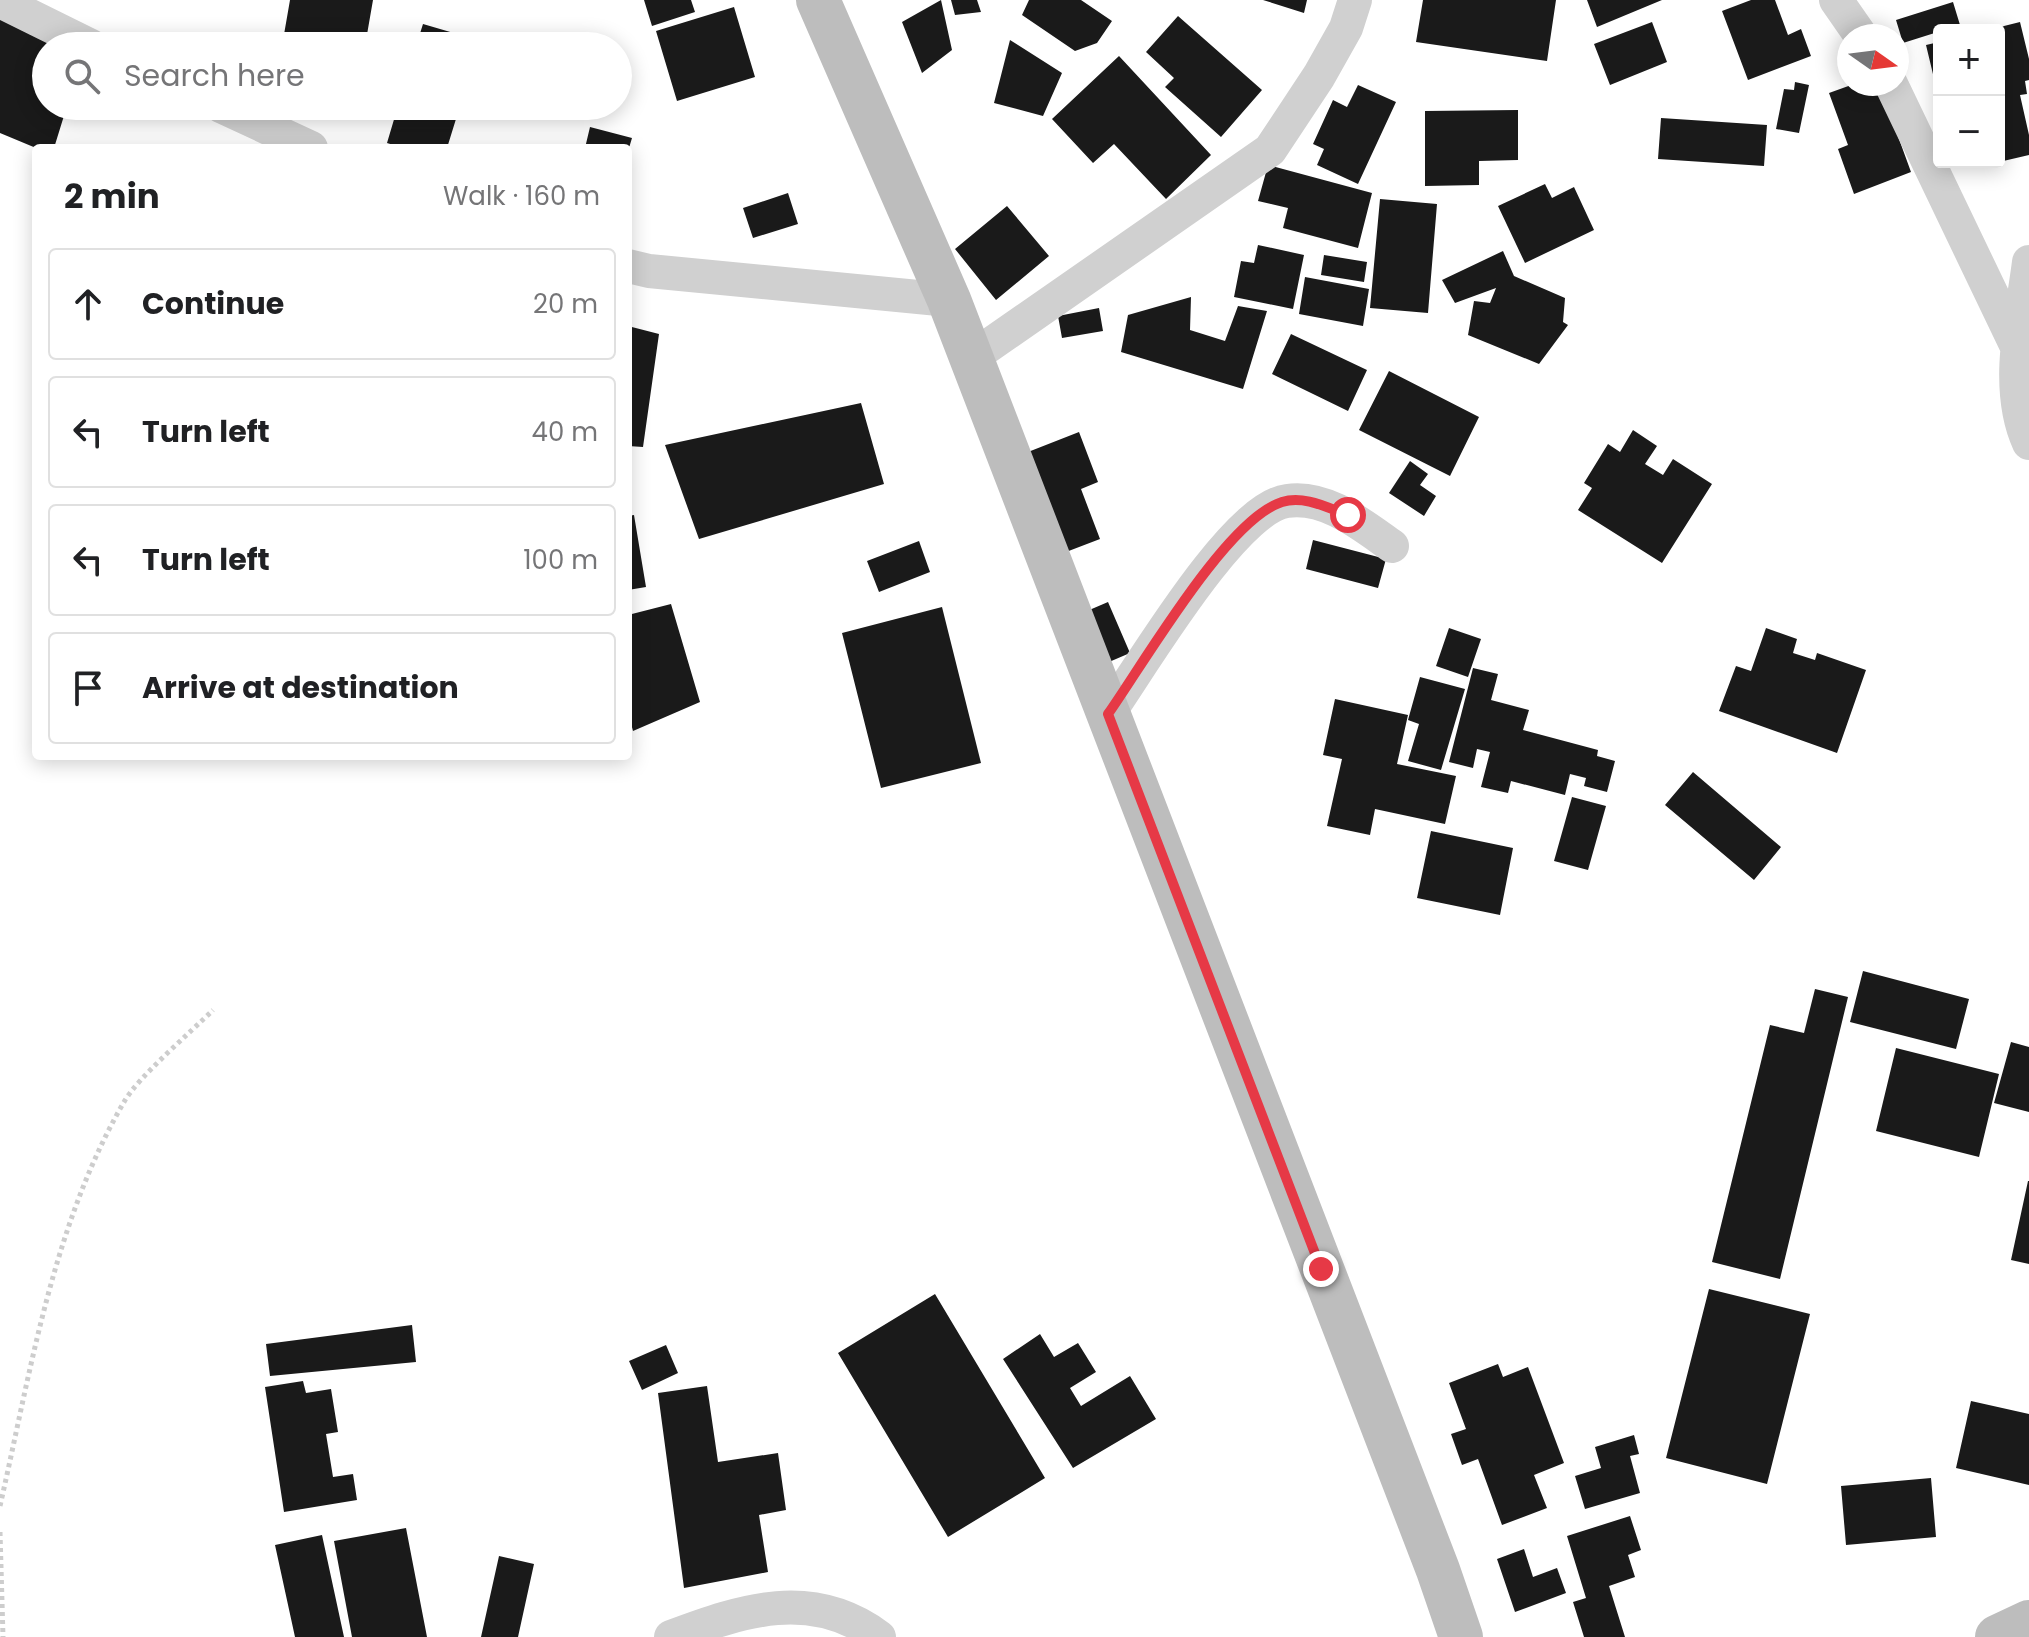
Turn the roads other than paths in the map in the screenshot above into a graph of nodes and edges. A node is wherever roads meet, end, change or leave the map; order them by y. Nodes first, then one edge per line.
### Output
1 (818, 0) edge
2 (1355, 0) edge
3 (1836, 0) edge
4 (0, 1) edge
5 (1853, 24) edge
6 (63, 32) edge
7 (1897, 96) edge
8 (251, 120) edge
9 (302, 144) edge
10 (2029, 262) edge
11 (632, 267) edge
12 (949, 300) junction
13 (2018, 349) junction
14 (971, 358) junction
15 (2029, 443) edge
16 (1392, 546) dead end
17 (1108, 714) junction
18 (2029, 1622) edge
19 (671, 1637) edge
20 (879, 1637) edge
21 (1461, 1637) edge
22 (1997, 1637) edge

1 - 12 street
2 - 14 street
3 - 5 street
4 - 6 street
7 - 13 street
8 - 9 street
10 - 13 street
11 - 12 street
12 - 14 street
13 - 15 street
14 - 17 street
16 - 17 street
17 - 21 street
18 - 22 street
19 - 20 street

